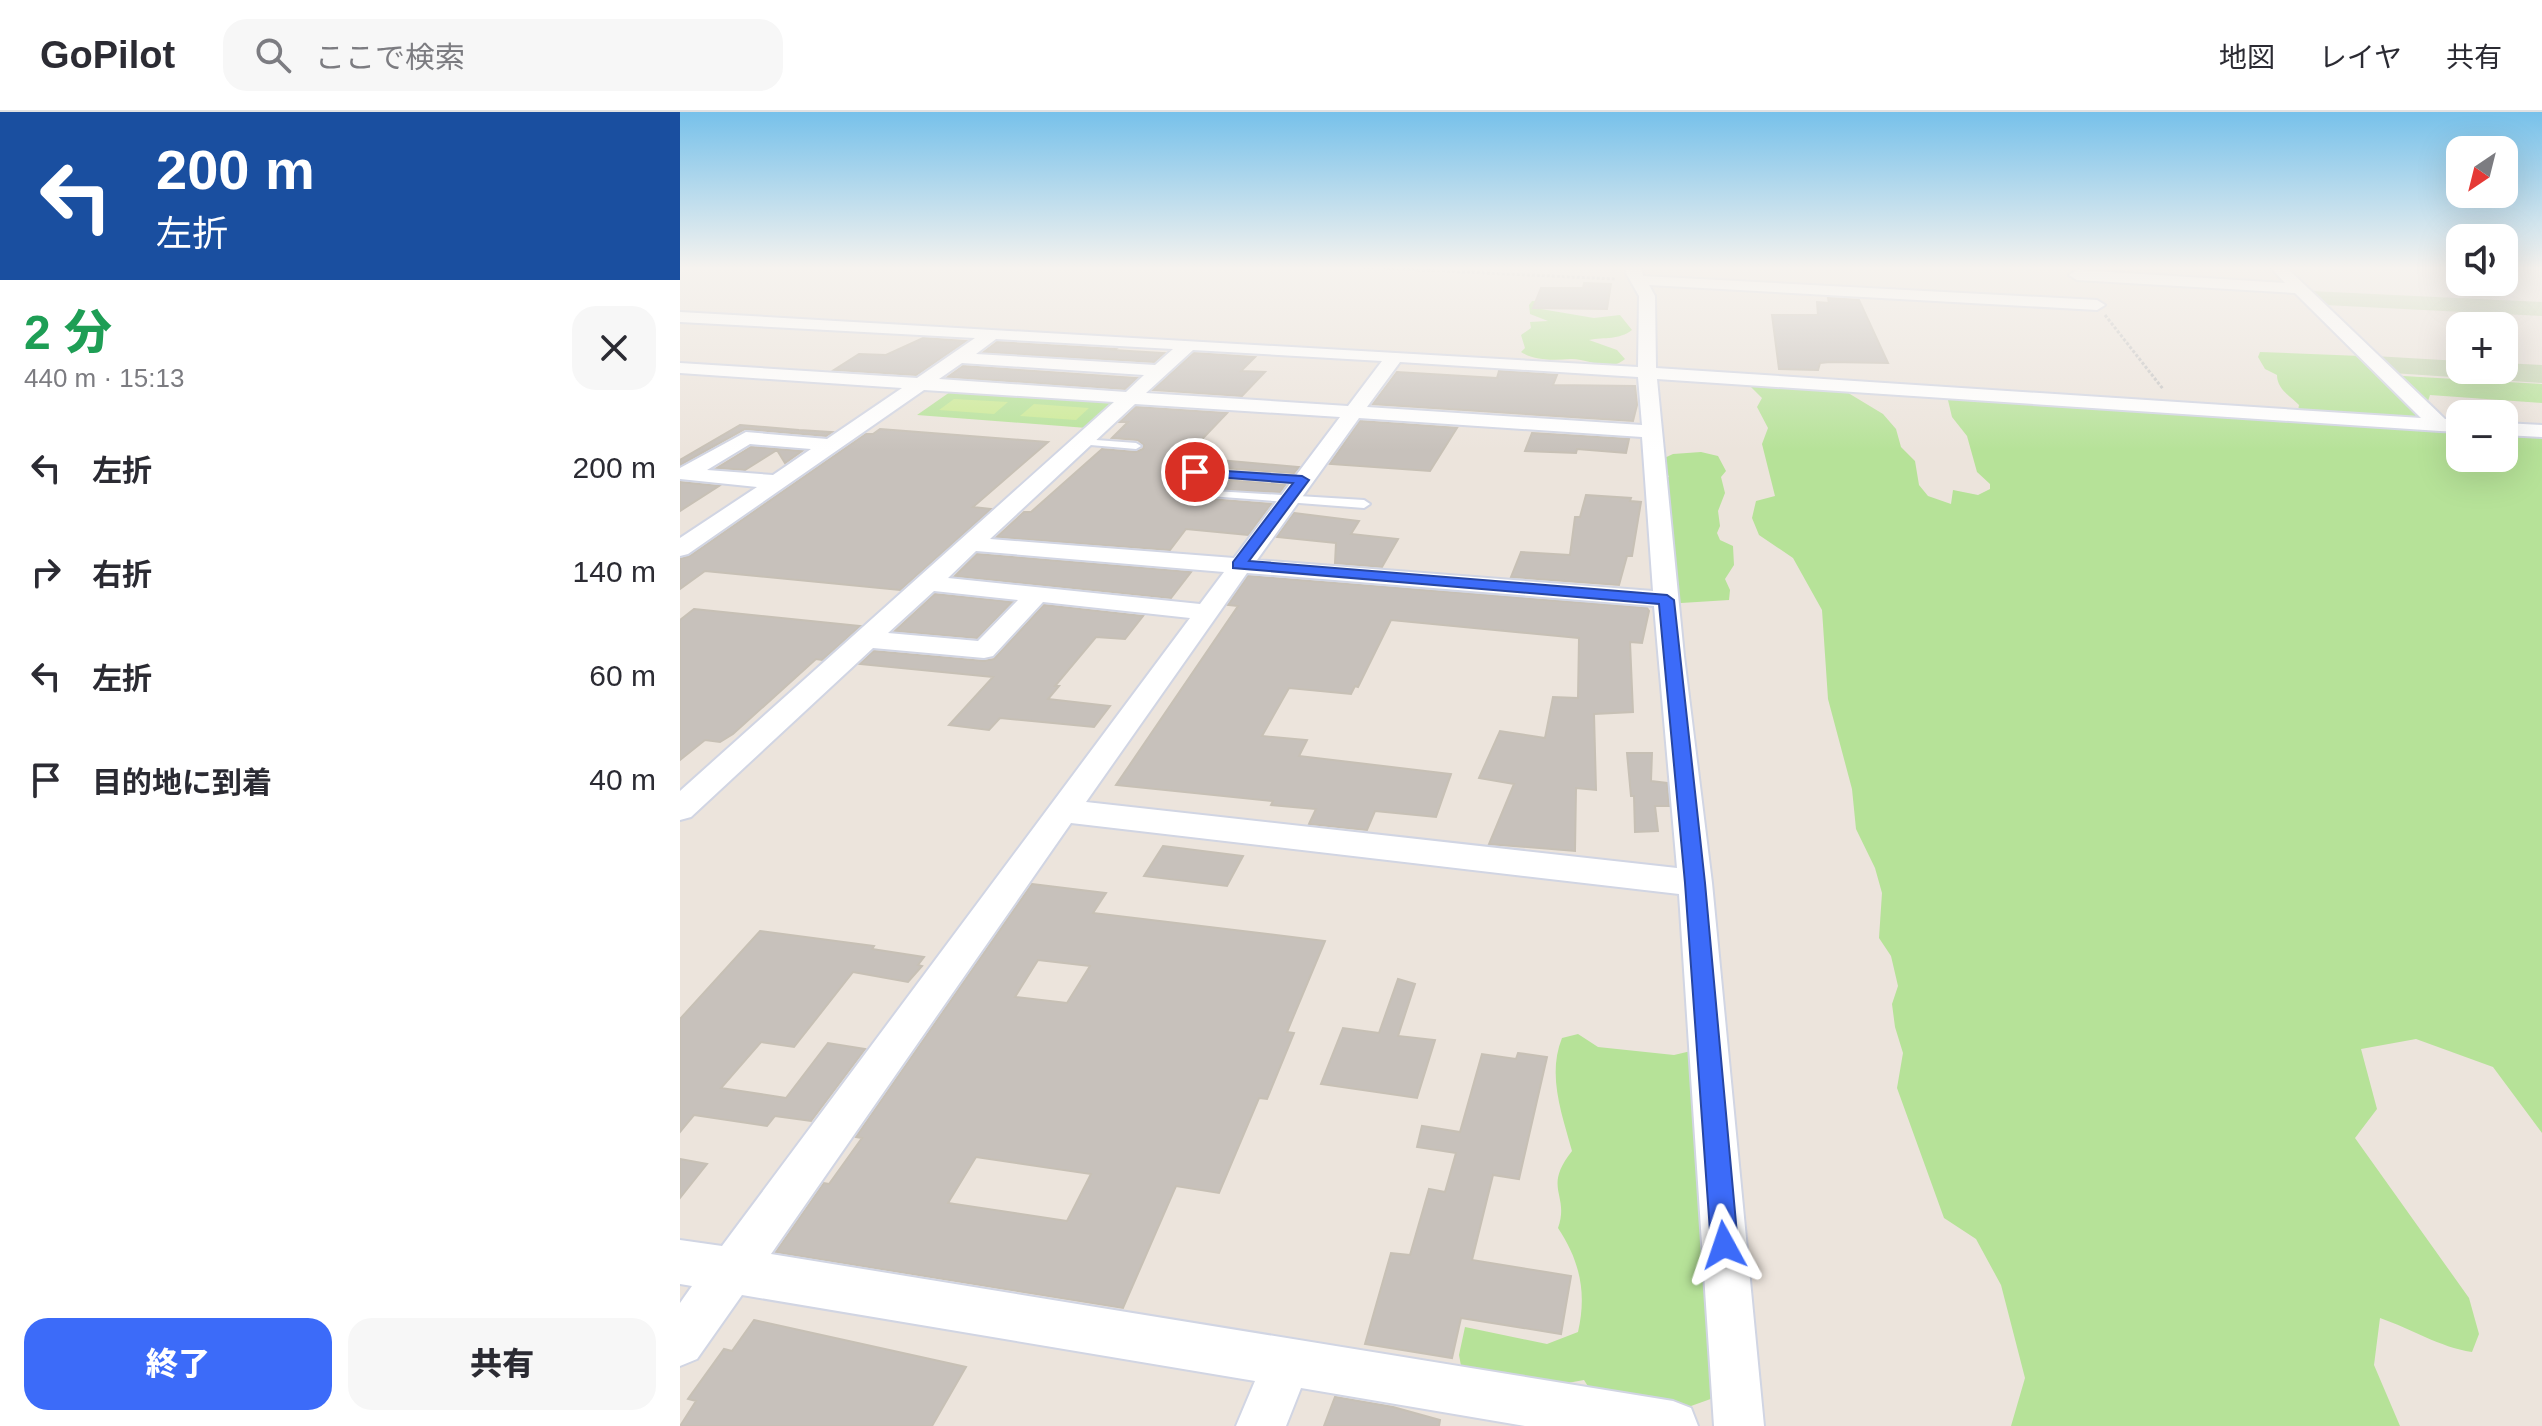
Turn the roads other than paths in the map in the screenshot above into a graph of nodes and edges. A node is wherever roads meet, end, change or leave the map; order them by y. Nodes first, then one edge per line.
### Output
1 (888, 328) edge
2 (1647, 328) edge
3 (2340, 328) edge
4 (993, 334) junction
5 (1188, 345) junction
6 (1395, 356) junction
7 (959, 358) junction
8 (680, 368) edge
9 (720, 370) junction
10 (1159, 371) junction
11 (1647, 372) junction
12 (921, 384) junction
13 (693, 385) dead end
14 (1130, 398) junction
15 (1353, 413) junction
16 (2440, 425) junction
17 (2446, 425) edge
18 (2518, 430) edge
19 (2542, 431) edge
20 (1653, 432) junction
21 (1083, 442) junction
22 (832, 445) junction
23 (1136, 446) dead end
24 (1195, 472) dead end
25 (778, 482) junction
26 (1296, 489) junction
27 (1214, 494) dead end
28 (1364, 504) dead end
29 (680, 519) edge
30 (719, 523) junction
31 (970, 544) junction
32 (680, 549) edge
33 (1239, 565) junction
34 (928, 583) junction
35 (1037, 594) junction
36 (1667, 600) junction
37 (1206, 612) junction
38 (866, 639) junction
39 (680, 809) edge
40 (1065, 811) junction
41 (1695, 883) junction
42 (680, 1262) edge
43 (732, 1270) junction
44 (680, 1342) edge
45 (1288, 1360) junction
46 (1261, 1426) edge
47 (1673, 1426) edge
48 (1739, 1426) edge

1 - 4 street
2 - 11 street
3 - 16 street
4 - 5 street
4 - 7 street
5 - 6 street
5 - 10 street
6 - 11 street
6 - 15 street
7 - 10 street
7 - 12 street
8 - 9 street
9 - 12 street
9 - 13 street
10 - 14 street
11 - 16 street
11 - 20 street
12 - 14 street
12 - 22 street
14 - 15 street
14 - 21 street
15 - 20 street
15 - 26 street
16 - 17 street
18 - 19 street
20 - 36 street
21 - 23 lane
21 - 31 street
22 - 25 street
22 - 25 street
24 - 26 lane
25 - 30 street
26 - 27 lane
26 - 28 lane
26 - 33 street
29 - 30 street
30 - 32 street
31 - 33 street
31 - 34 street
33 - 36 street
33 - 37 street
34 - 35 street
34 - 38 street
35 - 37 street
35 - 38 street
36 - 41 street
37 - 40 street
38 - 39 street
40 - 41 street
40 - 43 street
41 - 48 street
42 - 43 street
43 - 44 street
43 - 45 street
45 - 46 street
45 - 47 street

